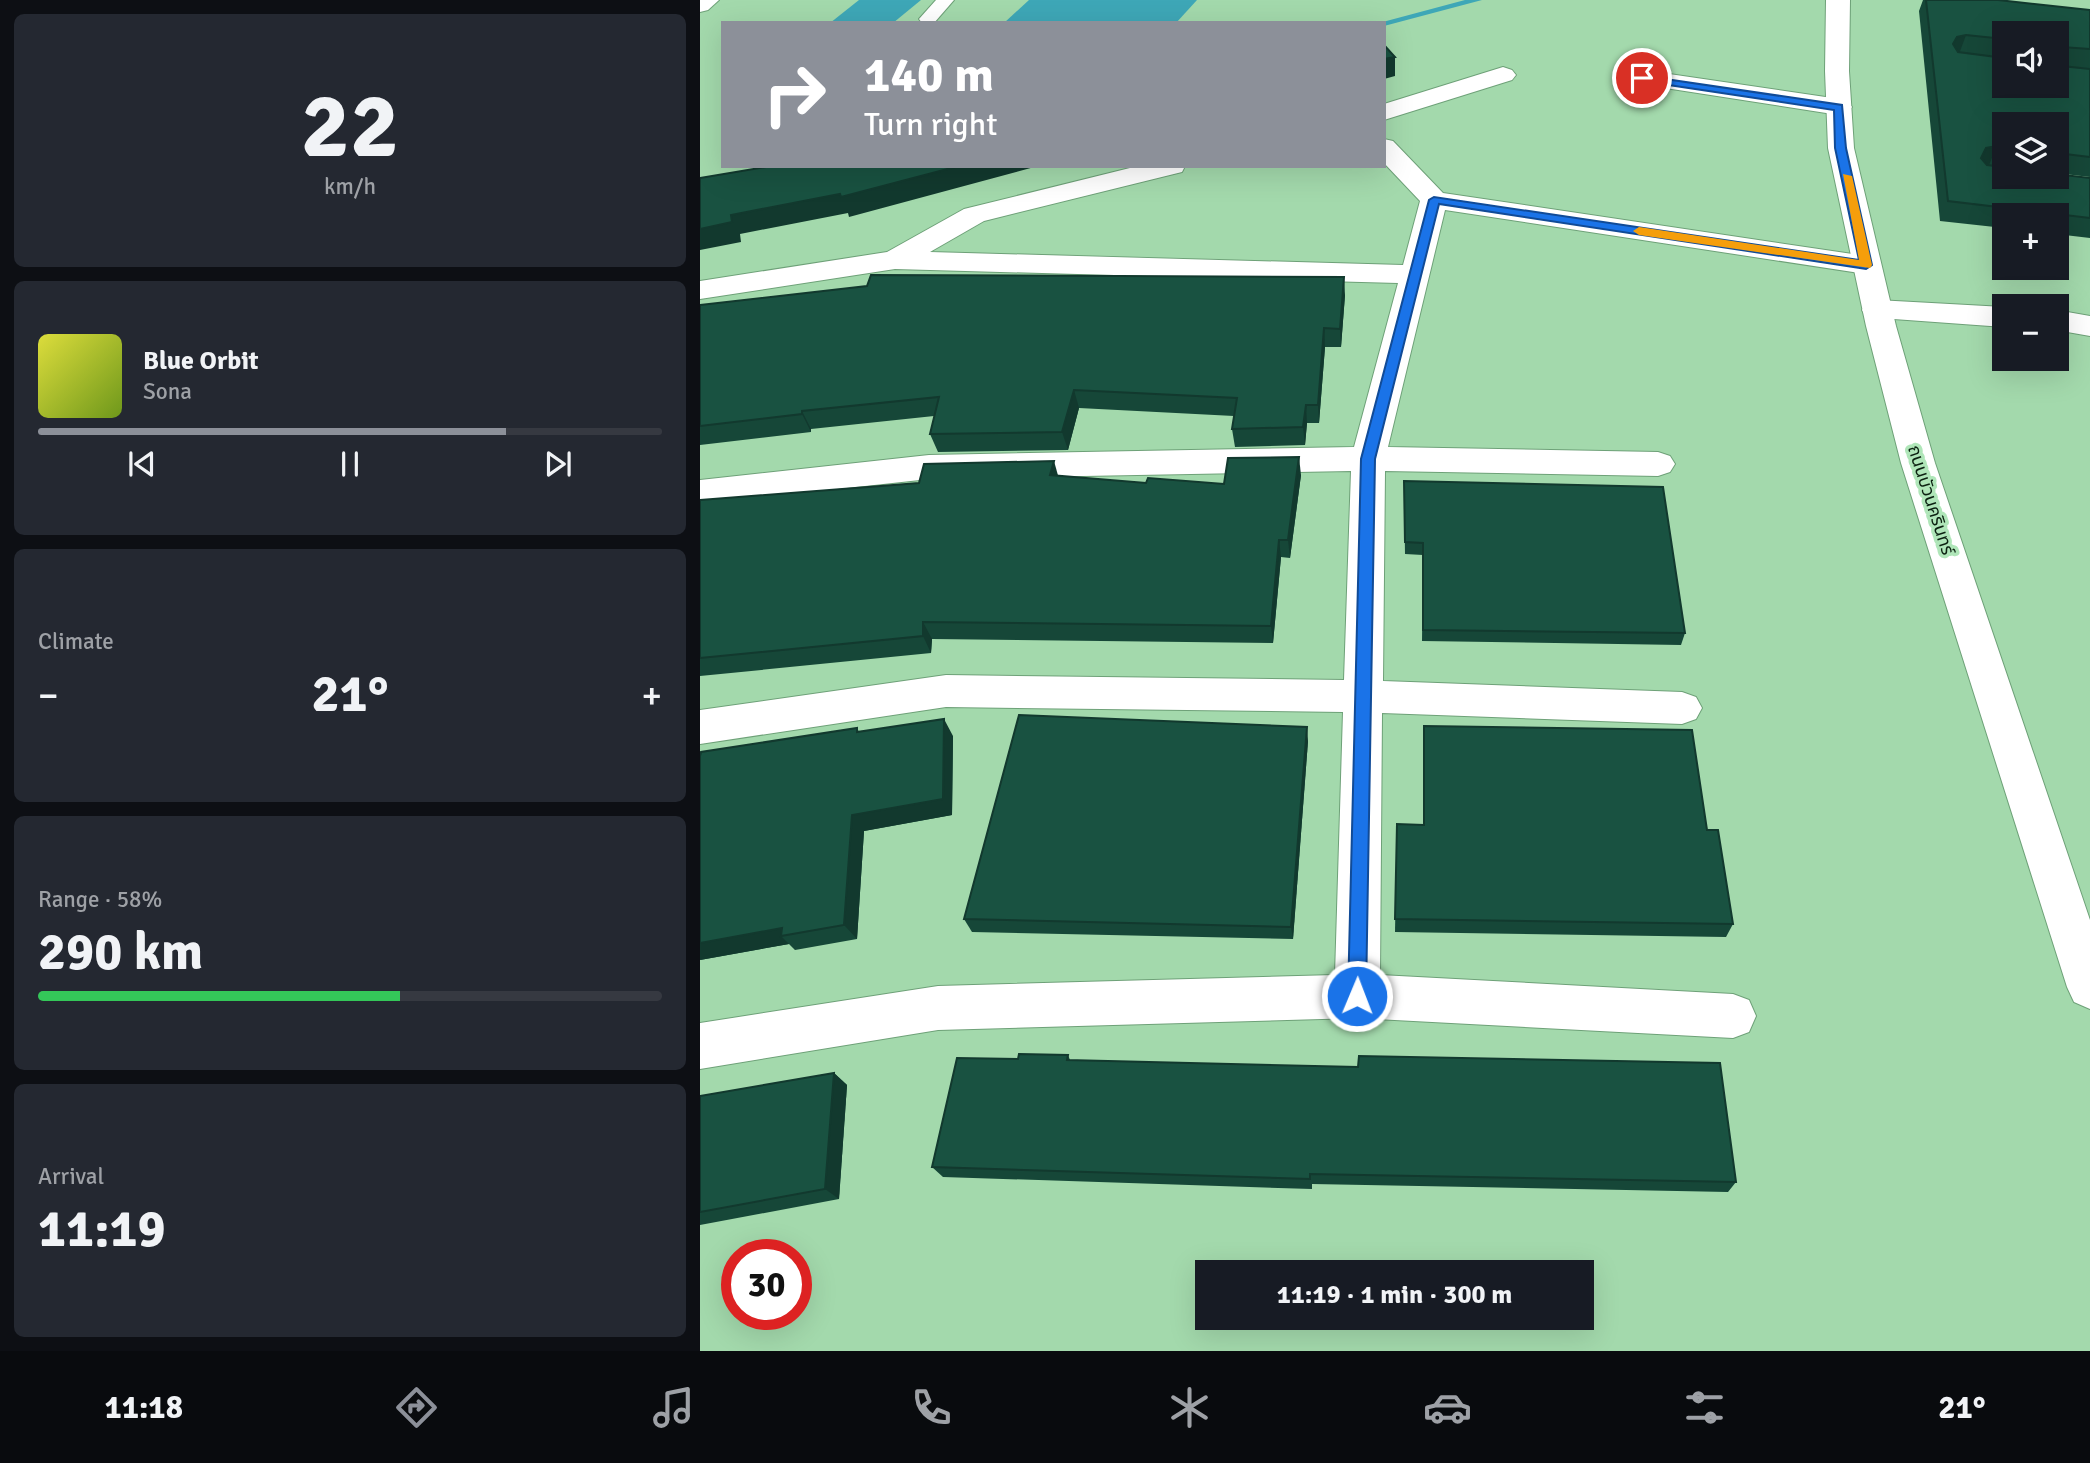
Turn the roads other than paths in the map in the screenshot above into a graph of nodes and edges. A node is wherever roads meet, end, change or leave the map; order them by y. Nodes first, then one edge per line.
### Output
1 (707, 0) edge
2 (945, 0) edge
3 (1838, 0) edge
4 (700, 5) edge
5 (928, 19) dead end
6 (1503, 75) dead end
7 (1642, 78) dead end
8 (1839, 107) junction
9 (1386, 111) edge
10 (1386, 149) edge
11 (1164, 168) edge
12 (1434, 200) junction
13 (895, 260) junction
14 (1866, 265) junction
15 (1415, 274) junction
16 (700, 290) edge
17 (1877, 310) junction
18 (1992, 316) edge
19 (2069, 322) edge
20 (2090, 326) edge
21 (1368, 459) junction
22 (1658, 464) dead end
23 (700, 492) edge
24 (1363, 696) junction
25 (1682, 708) dead end
26 (700, 727) edge
27 (2090, 987) edge
28 (1357, 996) junction
29 (1733, 1016) dead end
30 (700, 1046) edge

1 - 4 street
2 - 5 lane
3 - 8 street, ถนนบัวนครินทร์
6 - 9 street
7 - 8 street
8 - 14 street, ถนนบัวนครินทร์
10 - 12 street
11 - 13 street
12 - 14 street
12 - 15 street
13 - 15 street
13 - 16 street
14 - 17 street, ถนนบัวนครินทร์
15 - 21 street
17 - 18 street
17 - 27 street, ถนนบัวนครินทร์
19 - 20 street
21 - 22 street
21 - 23 street
21 - 24 street
24 - 25 street
24 - 26 street
24 - 28 street
28 - 29 street
28 - 30 street

